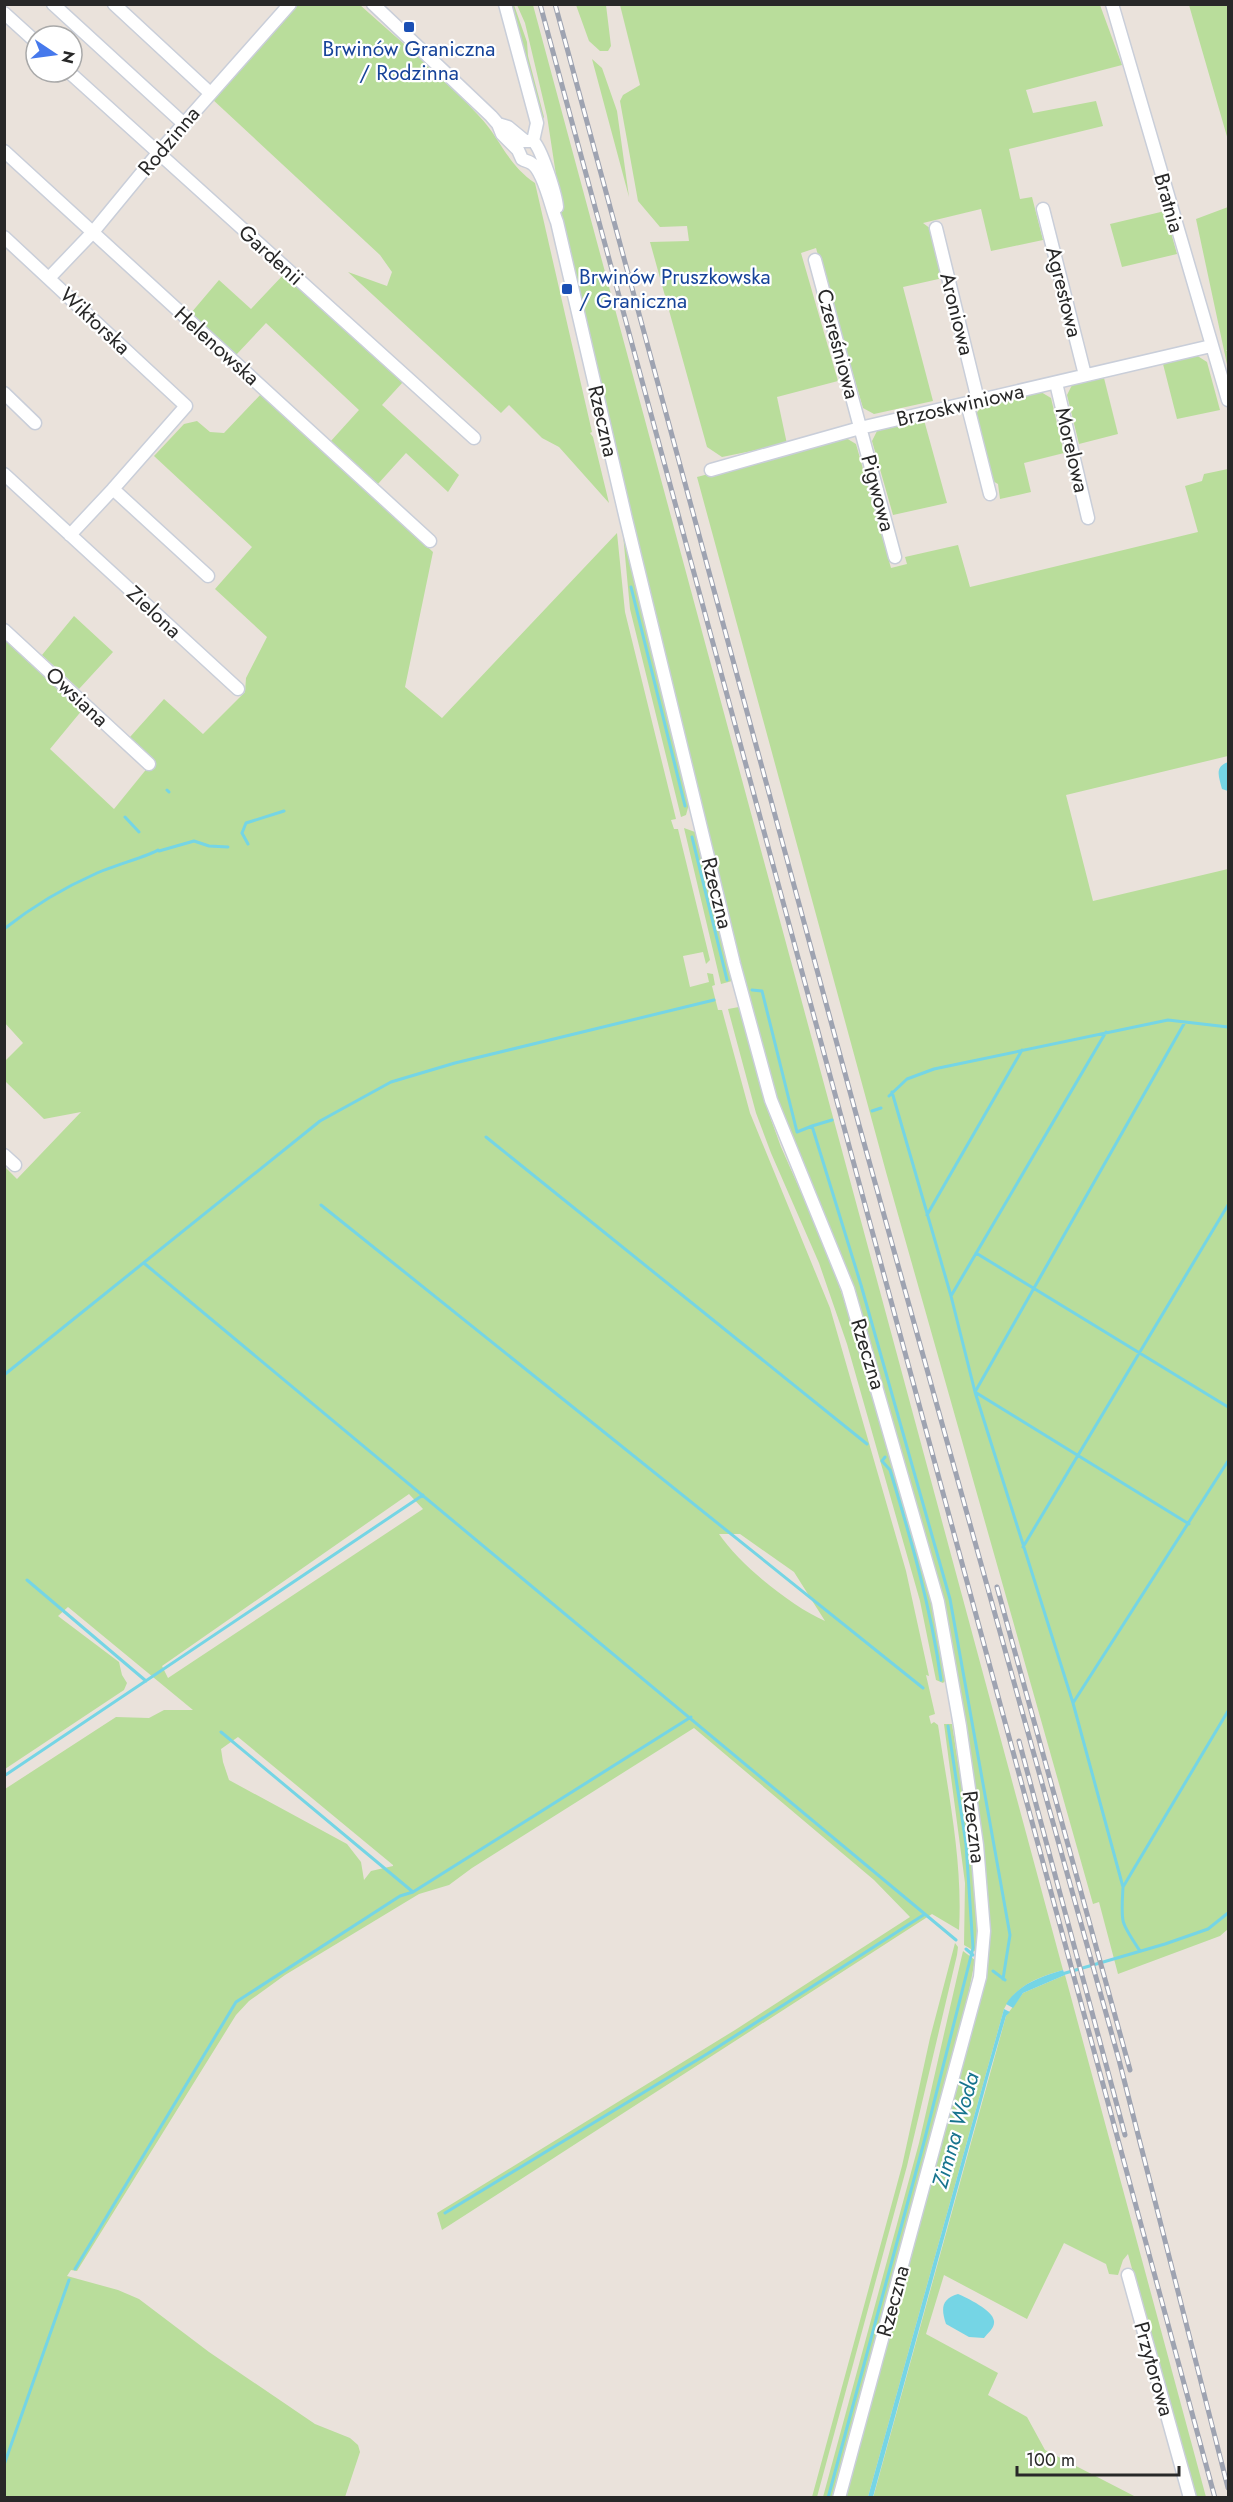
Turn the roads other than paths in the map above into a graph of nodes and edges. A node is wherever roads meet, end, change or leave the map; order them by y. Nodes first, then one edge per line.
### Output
1 (53, 4) edge
2 (114, 4) edge
3 (290, 4) edge
4 (373, 4) edge
5 (505, 4) edge
6 (1112, 4) edge
7 (4, 13) edge
8 (24, 31) edge
9 (82, 84) edge
10 (210, 93) junction
11 (184, 124) junction
12 (525, 144) junction
13 (4, 151) edge
14 (158, 153) junction
15 (535, 158) junction
16 (1043, 209) dead end
17 (936, 228) dead end
18 (93, 232) junction
19 (4, 237) edge
20 (815, 260) dead end
21 (49, 278) junction
22 (1211, 346) junction
23 (1085, 375) junction
24 (1056, 383) junction
25 (4, 393) edge
26 (1228, 399) edge
27 (973, 401) junction
28 (36, 423) dead end
29 (860, 428) junction
30 (474, 438) dead end
31 (711, 470) dead end
32 (4, 474) edge
33 (113, 489) junction
34 (990, 494) dead end
35 (1088, 518) dead end
36 (70, 535) junction
37 (430, 542) dead end
38 (895, 557) dead end
39 (208, 576) dead end
40 (4, 630) edge
41 (238, 689) dead end
42 (148, 764) dead end
43 (4, 1155) edge
44 (15, 1165) dead end
45 (1128, 2275) dead end
46 (840, 2498) edge
47 (1190, 2498) edge

1 - 11 street
2 - 10 street
3 - 10 street, Rodzinna
4 - 12 street
5 - 12 street
6 - 22 street, Bratnia
7 - 8 street
9 - 14 street, Gardenii
10 - 11 street, Rodzinna
11 - 14 street, Rodzinna
12 - 15 street, Rzeczna
12 - 15 street
13 - 18 street, Helenowska
14 - 18 street, Rodzinna
14 - 30 street, Gardenii
15 - 46 street, Rzeczna
16 - 23 street, Agrestowa
17 - 27 street, Aroniowa
18 - 21 street, Rodzinna
18 - 37 street, Helenowska
19 - 21 street, Wiktorska
20 - 29 street, Czereśniowa
21 - 33 street, Wiktorska
22 - 23 street, Brzoskwiniowa
22 - 26 street, Bratnia
23 - 24 street, Brzoskwiniowa
24 - 27 street, Brzoskwiniowa
24 - 35 street, Morelowa
25 - 28 street
27 - 29 street, Brzoskwiniowa
27 - 34 street, Aroniowa
29 - 31 street, Brzoskwiniowa
29 - 38 street, Pigwowa
32 - 36 street, Zielona
33 - 36 street
33 - 39 street
36 - 41 street, Zielona
40 - 42 street, Owsiana
43 - 44 street
45 - 47 street, Przytorowa

